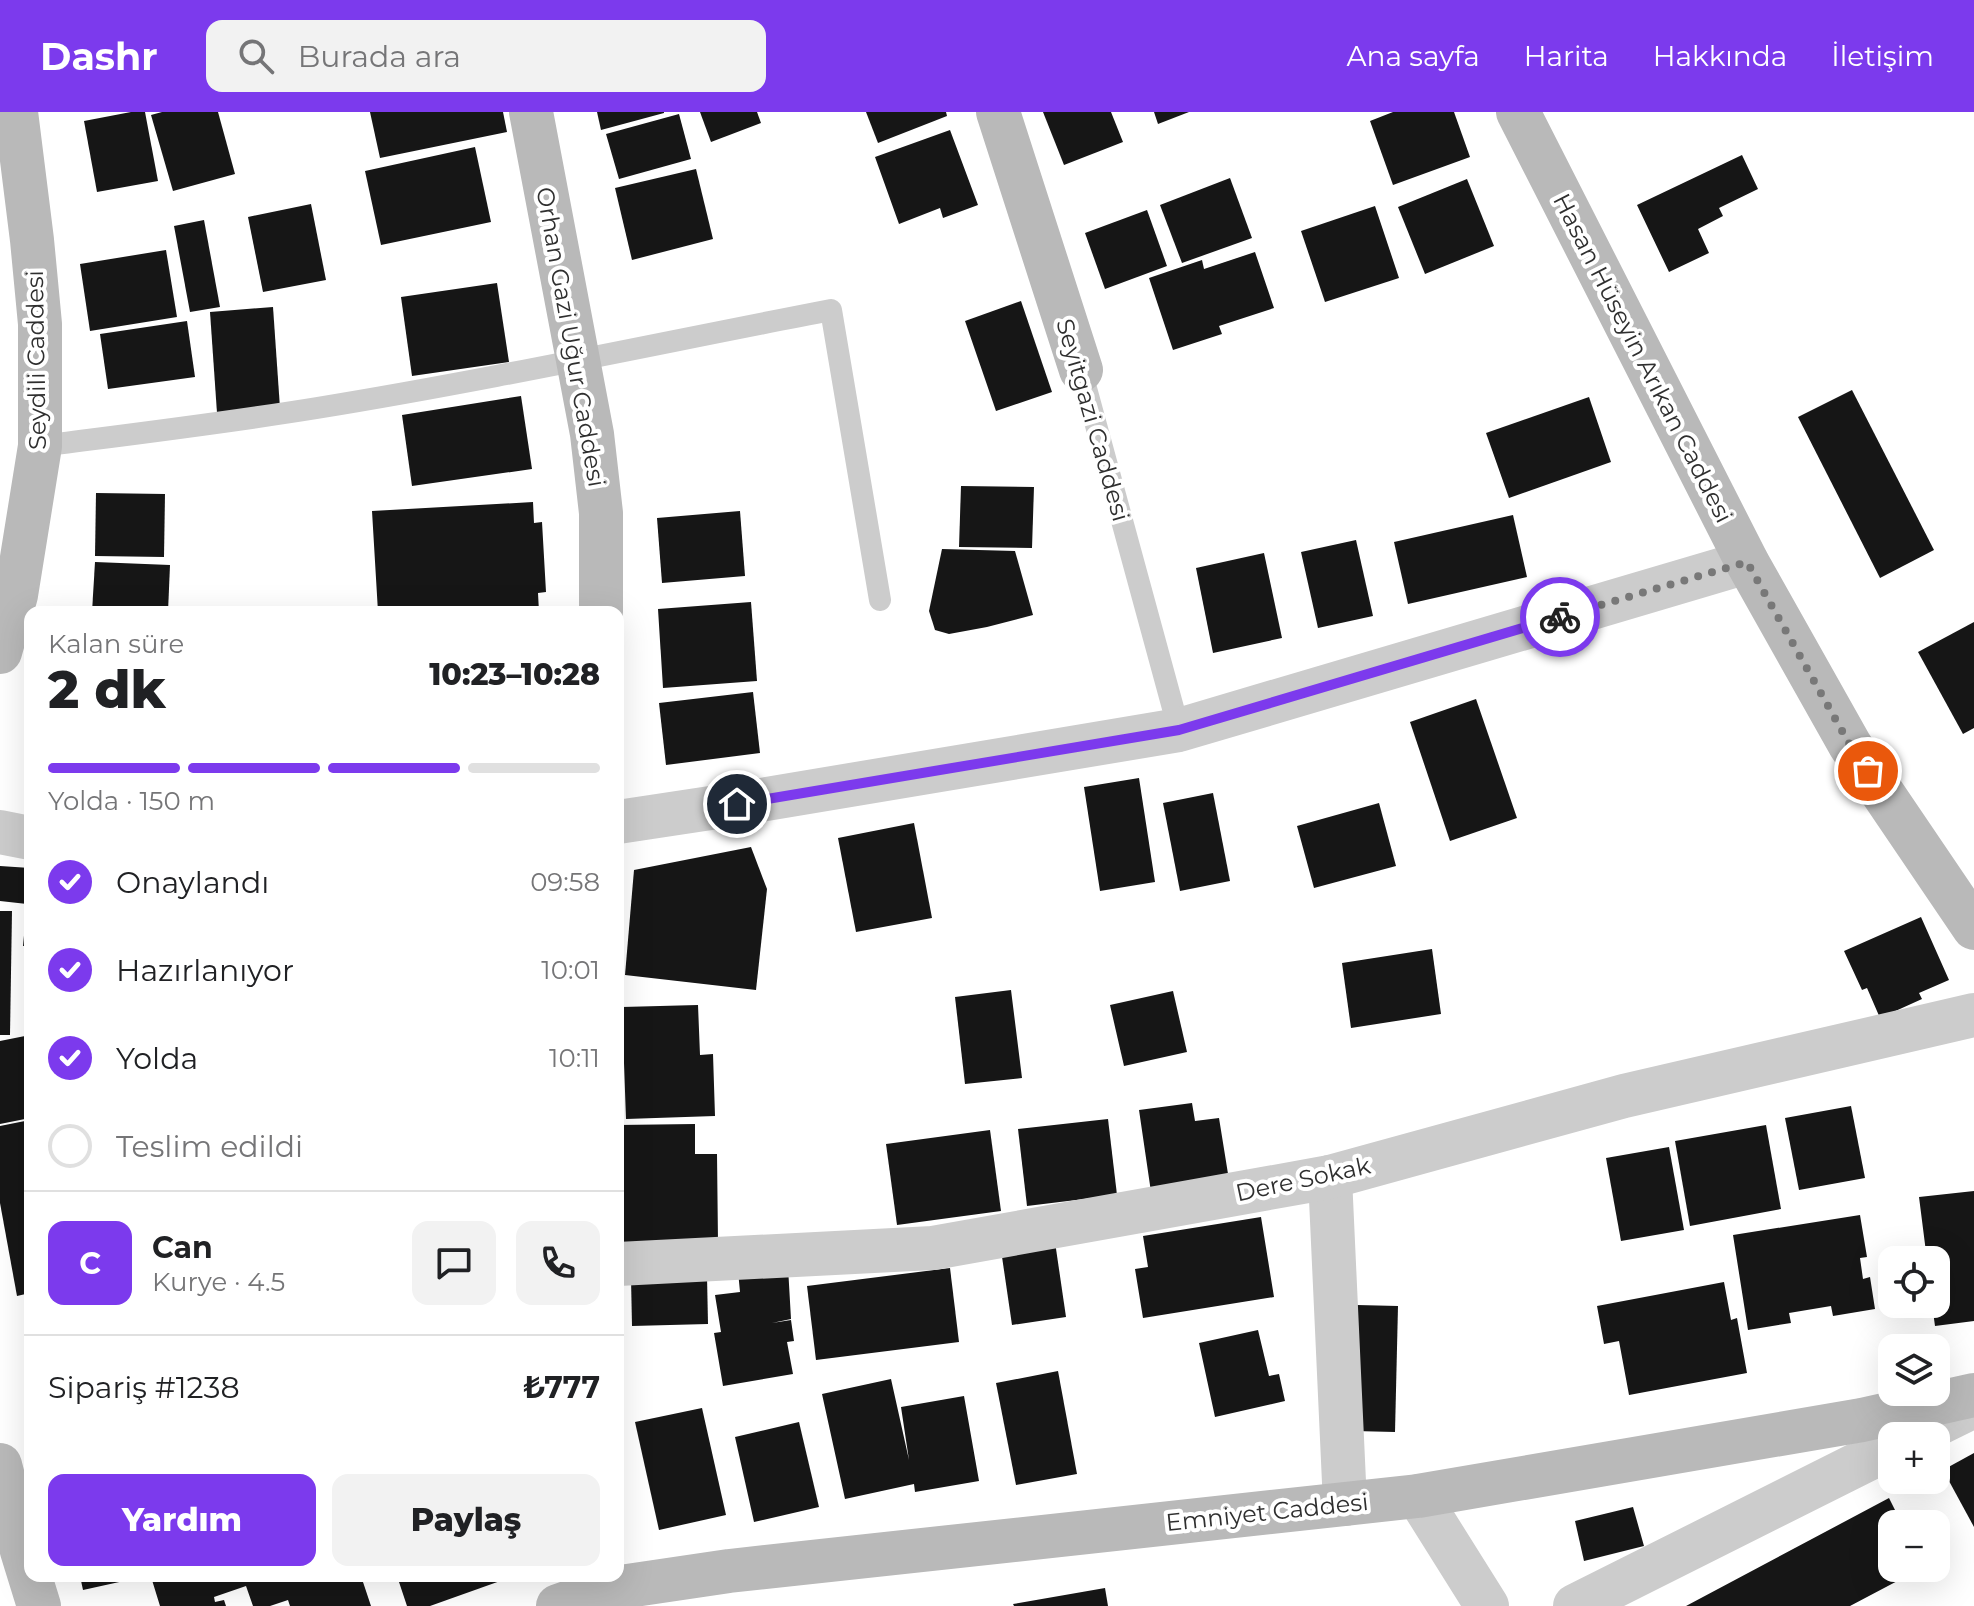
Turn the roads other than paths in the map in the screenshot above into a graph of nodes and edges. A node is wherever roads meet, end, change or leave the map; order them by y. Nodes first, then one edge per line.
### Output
1 (16, 112) edge
2 (531, 112) edge
3 (998, 112) edge
4 (1518, 112) edge
5 (577, 359) junction
6 (1081, 370) joint
7 (40, 446) junction
8 (1747, 562) junction
9 (880, 600) dead end
10 (601, 606) edge
11 (0, 652) edge
12 (1179, 730) junction
13 (624, 821) edge
14 (0, 832) edge
15 (24, 837) edge
16 (1974, 928) edge
17 (1974, 1015) edge
18 (1330, 1177) junction
19 (624, 1264) edge
20 (1974, 1395) edge
21 (1974, 1406) edge
22 (1941, 1422) edge
23 (1878, 1454) edge
24 (0, 1465) edge
25 (1418, 1496) junction
26 (1345, 1504) junction
27 (24, 1557) edge
28 (32, 1582) edge
29 (609, 1590) edge
30 (39, 1606) edge
31 (558, 1606) edge
32 (1487, 1606) edge
33 (1575, 1606) edge

1 - 7 street, Seydili Caddesi
2 - 5 street, Orhan Gazi Uğur Caddesi
3 - 6 street, Seyitgazi Caddesi
4 - 8 street, Hasan Hüseyin Arıkan Caddesi
5 - 7 lane
5 - 9 lane
5 - 10 street, Orhan Gazi Uğur Caddesi
6 - 12 lane, Seyitgazi Caddesi
7 - 11 street, Seydili Caddesi
8 - 12 street
8 - 16 street, Hasan Hüseyin Arıkan Caddesi
12 - 13 street
14 - 15 street
17 - 18 street, Dere Sokak
18 - 19 street, Dere Sokak
18 - 26 street
20 - 25 street, Emniyet Caddesi
21 - 22 street
23 - 33 street
24 - 27 street
25 - 26 street, Emniyet Caddesi
25 - 32 street
26 - 29 street, Emniyet Caddesi
28 - 30 street
29 - 31 street, Emniyet Caddesi

